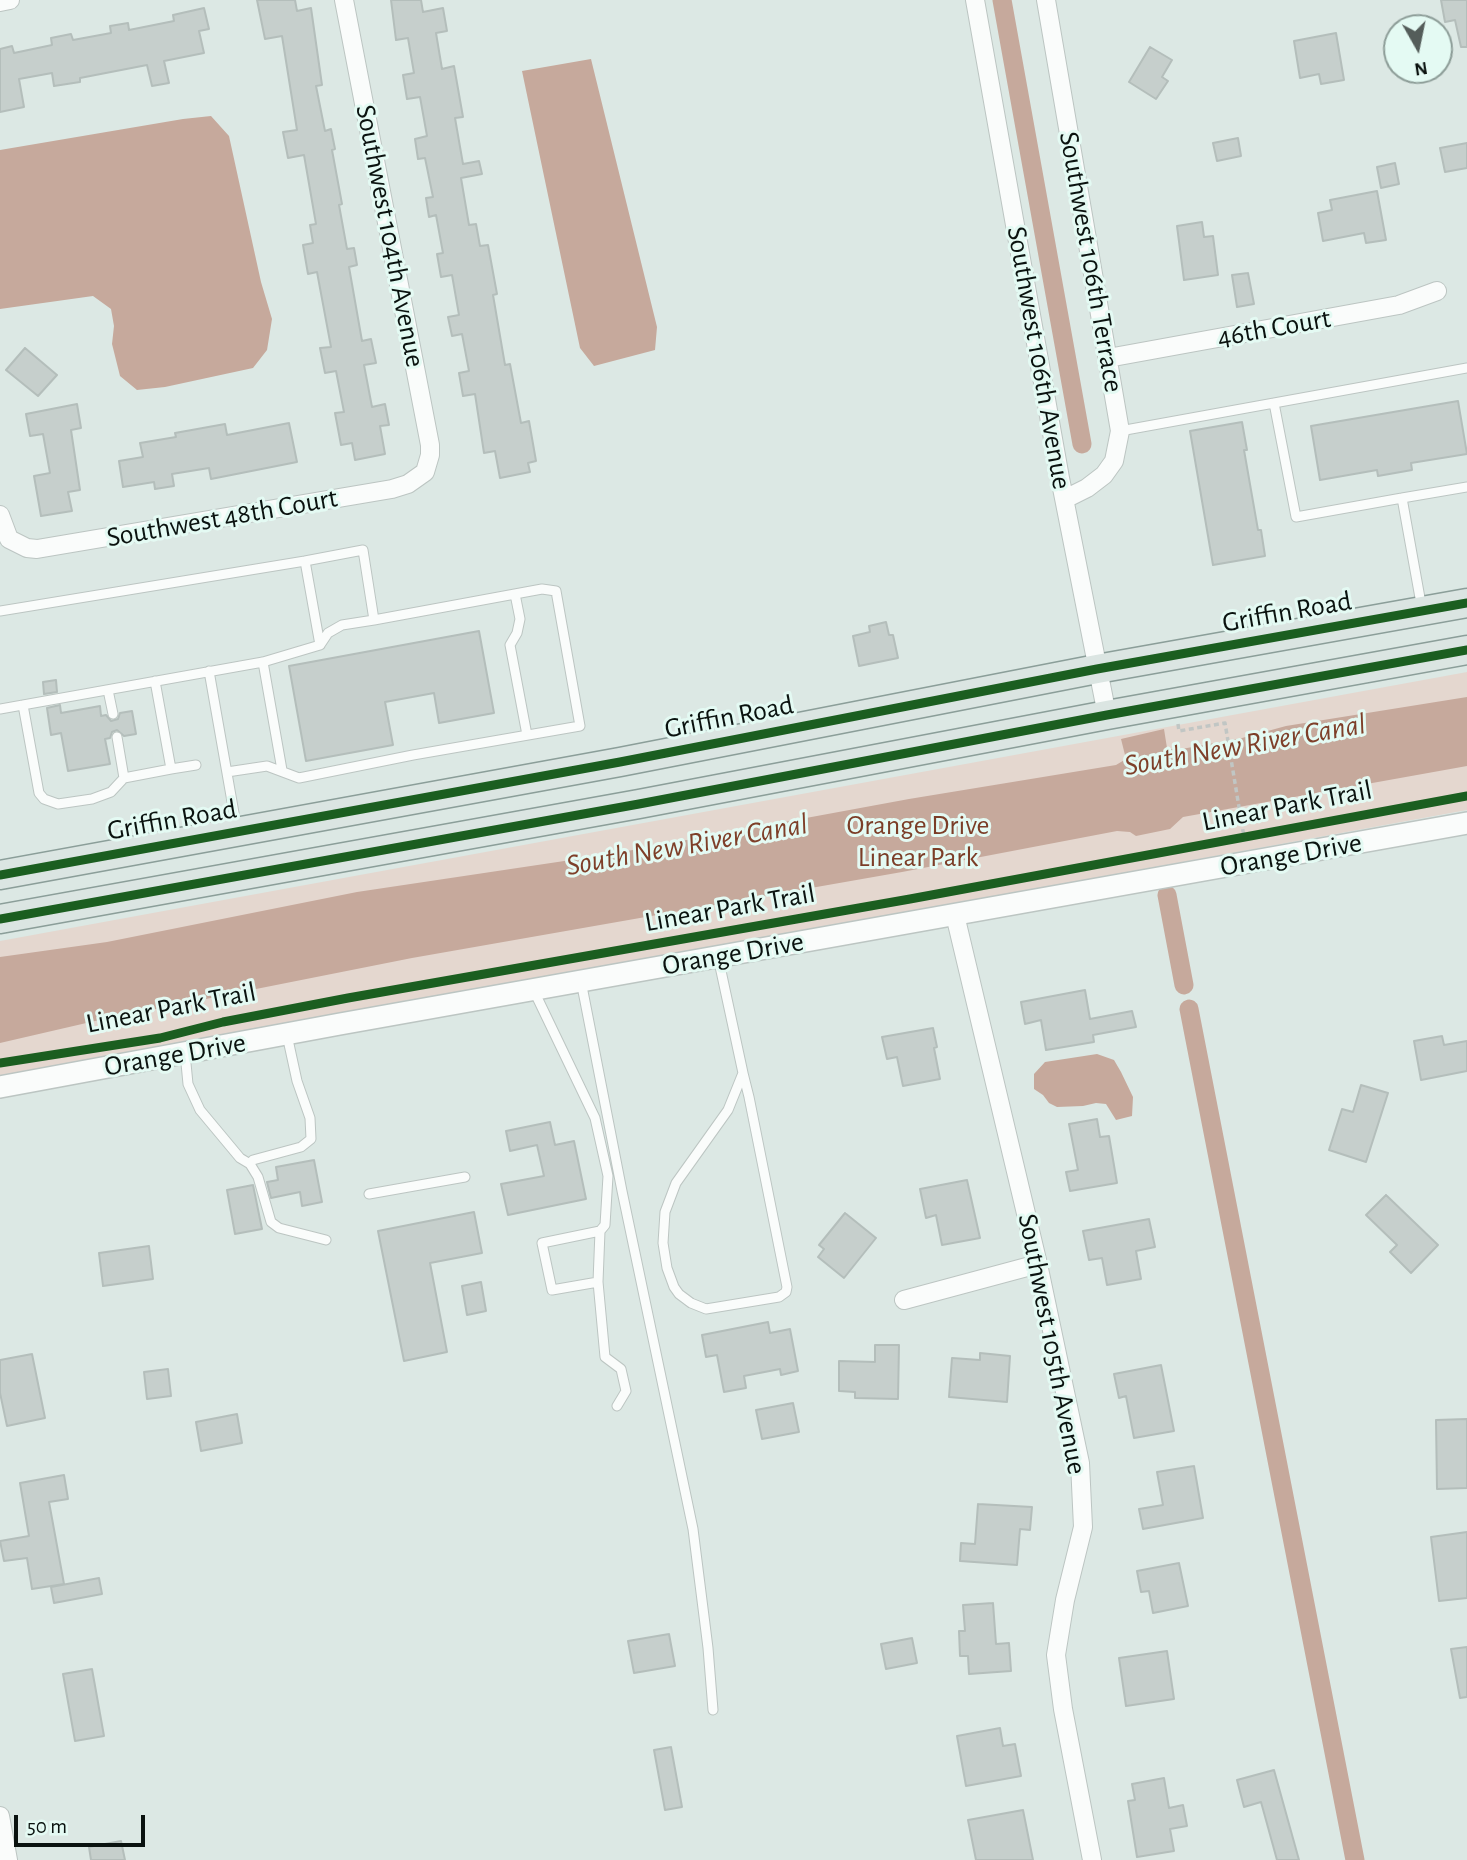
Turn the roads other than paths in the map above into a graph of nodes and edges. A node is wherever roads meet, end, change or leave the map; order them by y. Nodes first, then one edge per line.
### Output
1 (10, 0) edge
2 (344, 0) edge
3 (975, 0) edge
4 (1052, 1) edge
5 (0, 2) edge
6 (1437, 291) dead end
7 (1108, 358) junction
8 (1467, 368) edge
9 (1274, 403) junction
10 (1120, 431) junction
11 (431, 475) joint
12 (1467, 487) edge
13 (1402, 498) junction
14 (1065, 499) junction
15 (0, 515) edge
16 (305, 561) junction
17 (515, 594) junction
18 (1467, 603) edge
19 (0, 611) edge
20 (1422, 611) junction
21 (374, 620) junction
22 (320, 645) junction
23 (1467, 650) edge
24 (263, 662) junction
25 (1097, 669) junction
26 (209, 671) junction
27 (155, 681) junction
28 (108, 690) junction
29 (23, 705) junction
30 (0, 709) edge
31 (113, 714) dead end
32 (1107, 715) junction
33 (527, 735) junction
34 (117, 737) dead end
35 (196, 765) dead end
36 (171, 769) junction
37 (282, 770) junction
38 (227, 772) junction
39 (124, 778) junction
40 (1467, 823) edge
41 (237, 832) junction
42 (134, 850) junction
43 (0, 875) edge
44 (83, 904) junction
45 (955, 915) junction
46 (0, 919) edge
47 (718, 957) junction
48 (582, 981) junction
49 (533, 990) junction
50 (287, 1034) junction
51 (185, 1053) junction
52 (743, 1073) junction
53 (0, 1087) edge
54 (250, 1164) junction
55 (465, 1177) dead end
56 (369, 1194) dead end
57 (600, 1231) junction
58 (326, 1240) dead end
59 (1038, 1264) junction
60 (598, 1282) junction
61 (904, 1300) dead end
62 (617, 1406) dead end
63 (713, 1710) dead end
64 (0, 1816) edge
65 (8, 1860) edge
66 (1092, 1860) edge

1 - 5 street
2 - 11 street, Southwest 104th Avenue
3 - 14 street, Southwest 106th Avenue
4 - 7 street, Southwest 106th Terrace
6 - 7 street, 46th Court
7 - 10 street, Southwest 106th Terrace
8 - 9 lane
9 - 10 lane
9 - 13 lane
10 - 14 street, Southwest 106th Terrace
11 - 15 street, Southwest 48th Court
12 - 13 lane
13 - 20 lane
14 - 25 street, Southwest 106th Avenue
16 - 19 lane
16 - 21 lane
16 - 22 lane
17 - 21 lane
17 - 33 lane
17 - 33 lane
18 - 20 main road, Griffin Road
20 - 25 main road, Griffin Road
21 - 22 lane
22 - 24 lane
23 - 32 main road
24 - 26 lane
24 - 37 lane
25 - 32 street, Southwest 106th Avenue
25 - 41 main road, Griffin Road
26 - 27 lane
26 - 38 lane
27 - 28 lane
27 - 36 lane
28 - 29 lane
28 - 31 lane
29 - 30 lane
29 - 39 lane
32 - 44 main road
33 - 37 lane
34 - 39 lane
35 - 36 lane
36 - 39 lane
37 - 38 lane
38 - 41 lane
40 - 45 street, Orange Drive
41 - 42 main road, Griffin Road
42 - 43 main road, Griffin Road
42 - 44 main road
44 - 46 main road
45 - 47 street, Orange Drive
45 - 59 street, Southwest 105th Avenue
47 - 48 street, Orange Drive
47 - 52 lane
48 - 49 street, Orange Drive
48 - 63 lane
49 - 50 street, Orange Drive
49 - 57 lane
50 - 51 street, Orange Drive
50 - 54 lane
51 - 53 street, Orange Drive
51 - 54 lane
52 - 52 lane
54 - 58 lane
55 - 56 lane
57 - 60 lane
57 - 60 lane
59 - 61 street
59 - 66 street, Southwest 105th Avenue
60 - 62 lane
64 - 65 street

